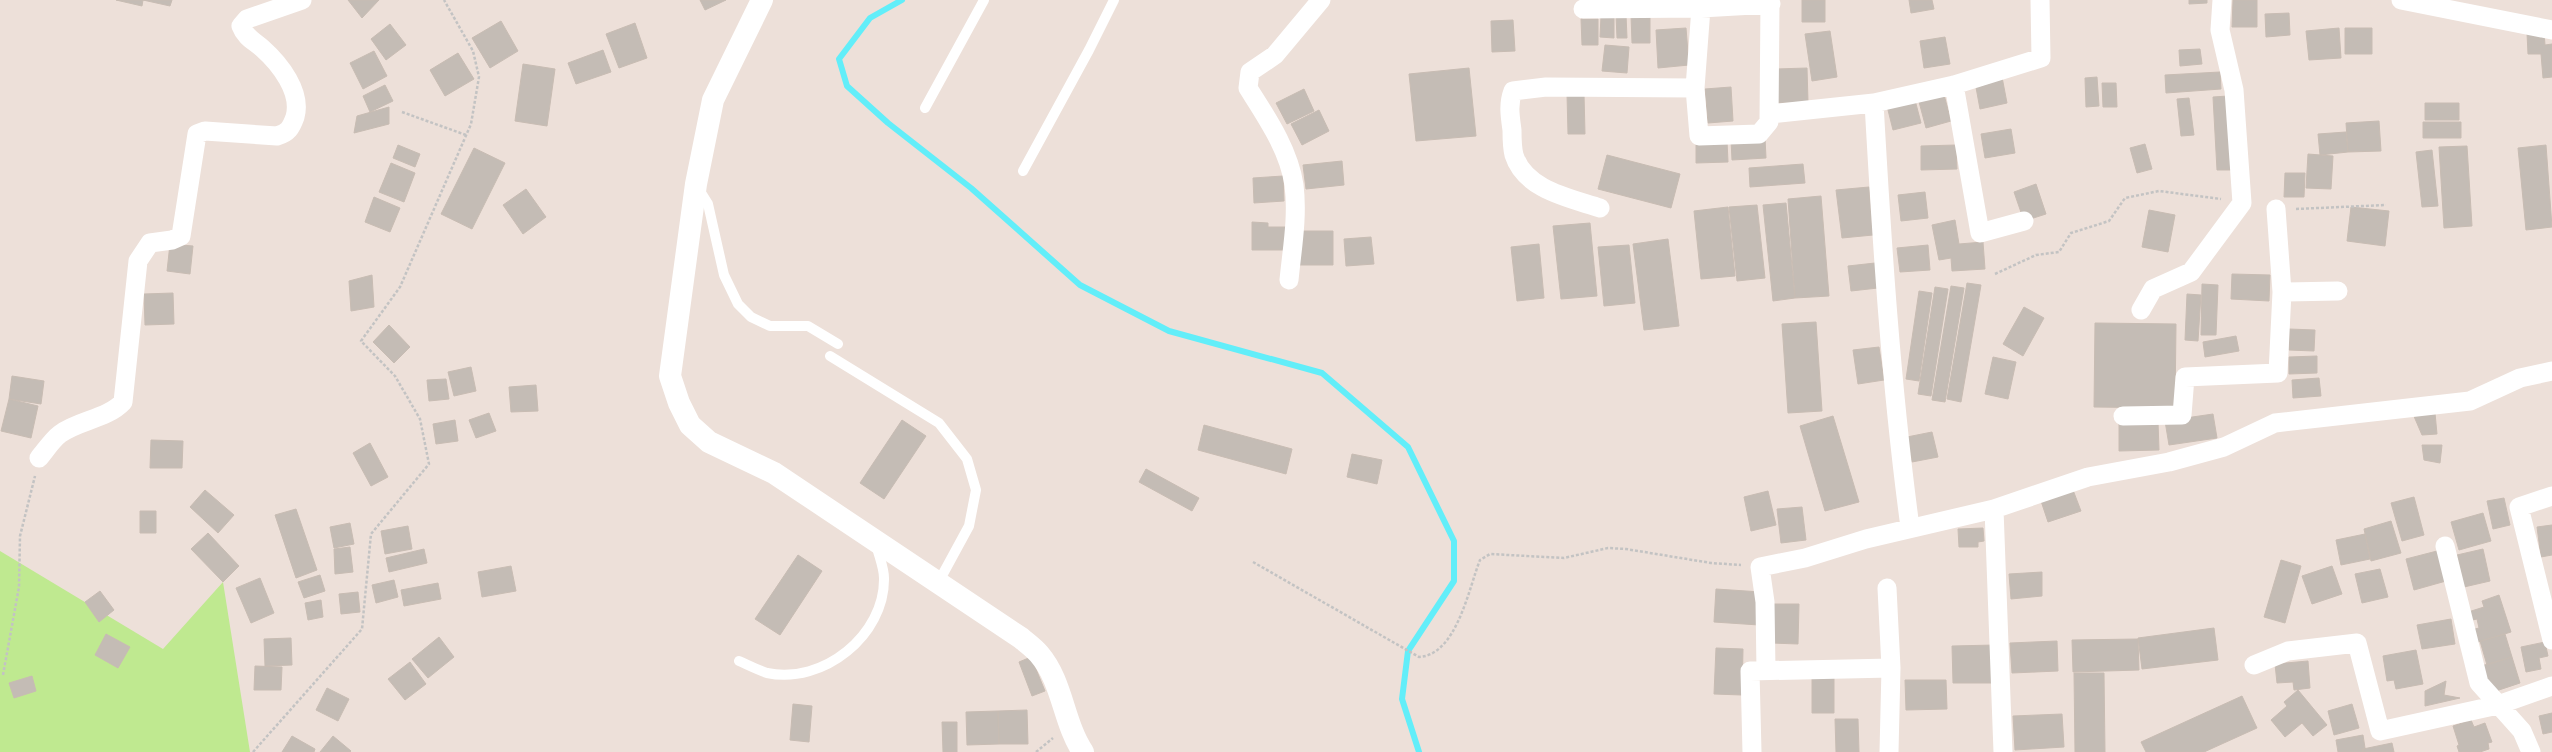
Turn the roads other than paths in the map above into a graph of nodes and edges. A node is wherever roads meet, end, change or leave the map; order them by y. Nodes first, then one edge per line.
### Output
1 (302, 0) edge
2 (762, 0) edge
3 (984, 0) edge
4 (1114, 0) edge
5 (1321, 0) edge
6 (2040, 0) edge
7 (2222, 0) edge
8 (2401, 0) edge
9 (1770, 2) edge
10 (1701, 8) junction
11 (1583, 9) dead end
12 (2552, 30) edge
13 (1954, 85) junction
14 (1695, 88) junction
15 (1874, 103) junction
16 (925, 108) dead end
17 (1770, 114) junction
18 (1023, 171) dead end
19 (696, 184) junction
20 (1600, 208) dead end
21 (2276, 209) road end
22 (2024, 221) dead end
23 (1289, 280) dead end
24 (2338, 291) dead end
25 (2282, 292) junction
26 (2141, 310) dead end
27 (838, 344) dead end
28 (830, 356) dead end
29 (2552, 371) edge
30 (2123, 416) dead end
31 (39, 458) road end
32 (2552, 496) edge
33 (1994, 509) junction
34 (1910, 527) junction
35 (876, 543) junction
36 (2445, 546) dead end
37 (938, 583) junction
38 (1887, 588) dead end
39 (2552, 640) edge
40 (739, 661) dead end
41 (2254, 665) dead end
42 (1891, 668) junction
43 (1766, 671) junction
44 (2552, 686) edge
45 (2498, 704) junction
46 (1083, 752) edge
47 (1752, 752) edge
48 (1889, 752) edge
49 (2003, 752) edge
50 (2531, 752) edge

1 - 31 street
2 - 19 street
3 - 16 lane
4 - 18 lane
5 - 23 street
6 - 13 street
7 - 26 street
8 - 12 street
9 - 10 street
9 - 17 street
10 - 11 street
10 - 14 street
13 - 15 street
13 - 22 street
14 - 17 street
14 - 20 street
15 - 17 street
15 - 34 street
19 - 27 lane
19 - 35 street
21 - 25 street
24 - 25 street
25 - 30 street
28 - 37 lane
29 - 33 street
32 - 39 street
33 - 34 street
33 - 49 street
34 - 43 street
35 - 37 street
35 - 40 lane
36 - 45 street
37 - 46 street
38 - 42 street
41 - 45 street
42 - 43 street
42 - 48 street
43 - 47 street
44 - 45 street
45 - 50 street

